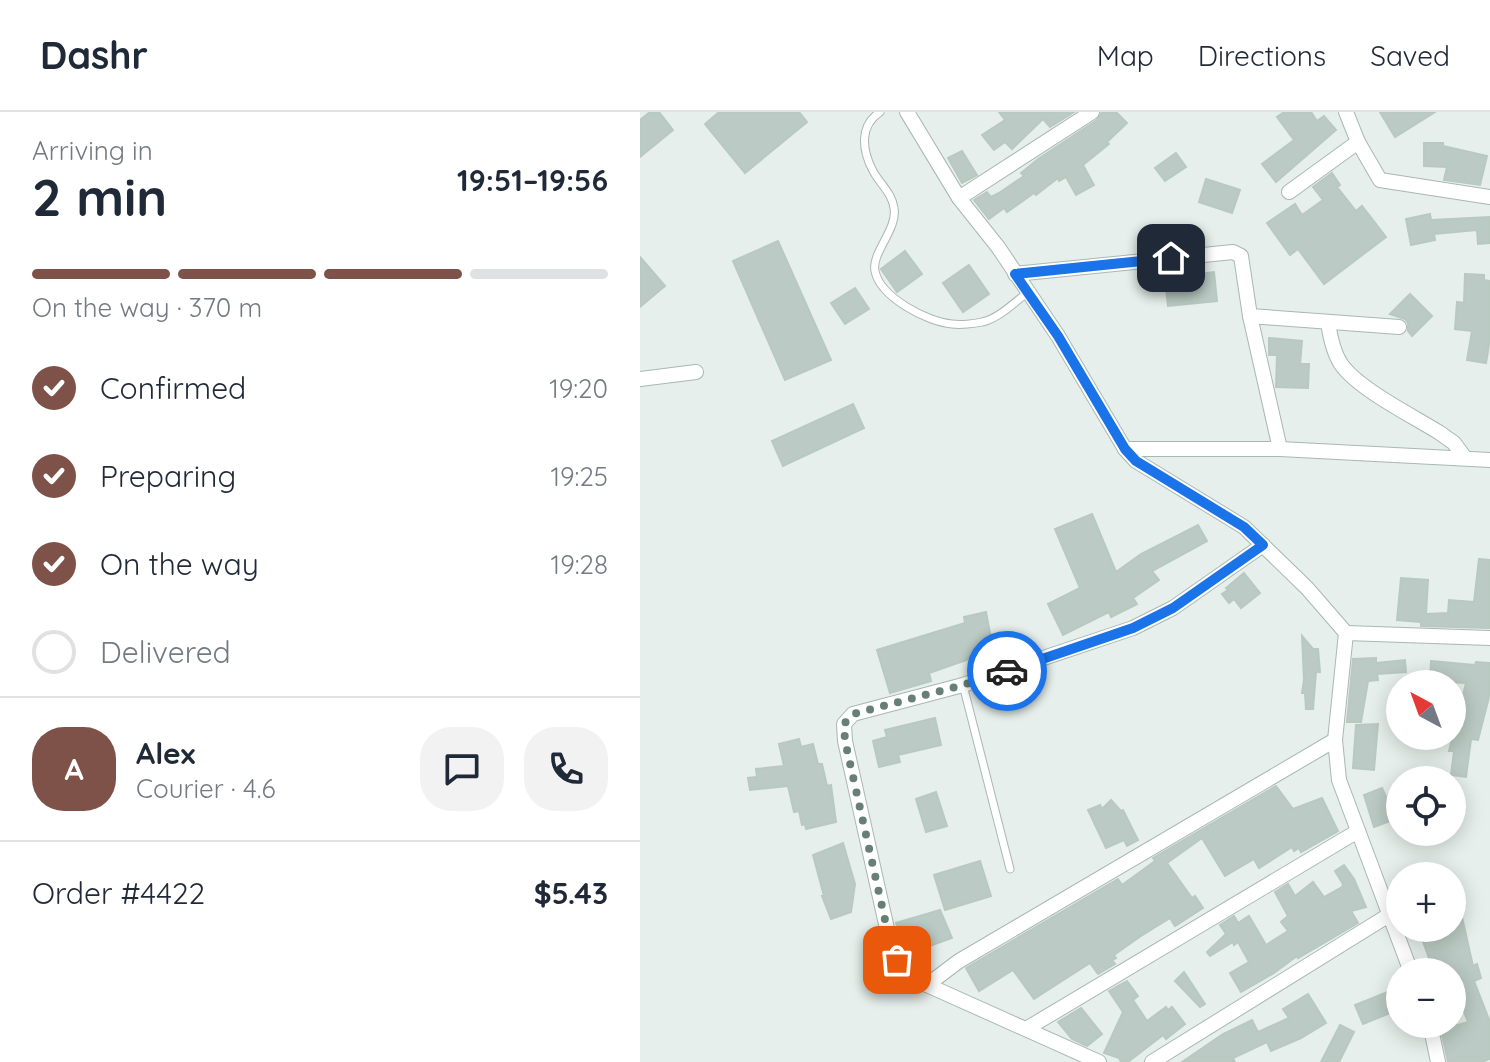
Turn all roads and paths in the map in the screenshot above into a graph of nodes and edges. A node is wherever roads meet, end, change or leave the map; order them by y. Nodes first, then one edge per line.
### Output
1 (880, 112) edge
2 (907, 112) edge
3 (1092, 112) edge
4 (1346, 112) edge
5 (1358, 142) junction
6 (1289, 192) dead end
7 (1490, 197) edge
8 (959, 198) junction
9 (1015, 274) junction
10 (1028, 292) junction
11 (1250, 316) junction
12 (1328, 322) junction
13 (1399, 327) dead end
14 (696, 372) dead end
15 (640, 379) edge
16 (1125, 449) junction
17 (1280, 449) junction
18 (1465, 458) junction
19 (1490, 460) edge
20 (1263, 545) junction
21 (1346, 633) junction
22 (1490, 638) edge
23 (963, 685) junction
24 (1335, 740) junction
25 (1358, 831) junction
26 (1010, 869) dead end
27 (1386, 907) edge
28 (1386, 917) edge
29 (927, 985) junction
30 (1026, 1029) junction
31 (1433, 1038) edge
32 (1099, 1062) edge
33 (1152, 1062) edge
34 (1438, 1062) edge

1 - 10 lane
2 - 8 street
3 - 8 street
4 - 5 street
5 - 6 street
5 - 7 street
8 - 9 street
9 - 10 street
9 - 11 street
10 - 16 street
11 - 12 street
11 - 17 street
12 - 13 street
12 - 18 street
14 - 15 street
16 - 17 street
16 - 20 street
17 - 18 street
18 - 19 street
20 - 21 street
20 - 23 street
21 - 22 street
21 - 24 street
23 - 26 lane
23 - 29 street
24 - 25 street
24 - 29 street
25 - 27 street
25 - 30 street
28 - 33 street
29 - 30 street
30 - 32 street
31 - 34 street

